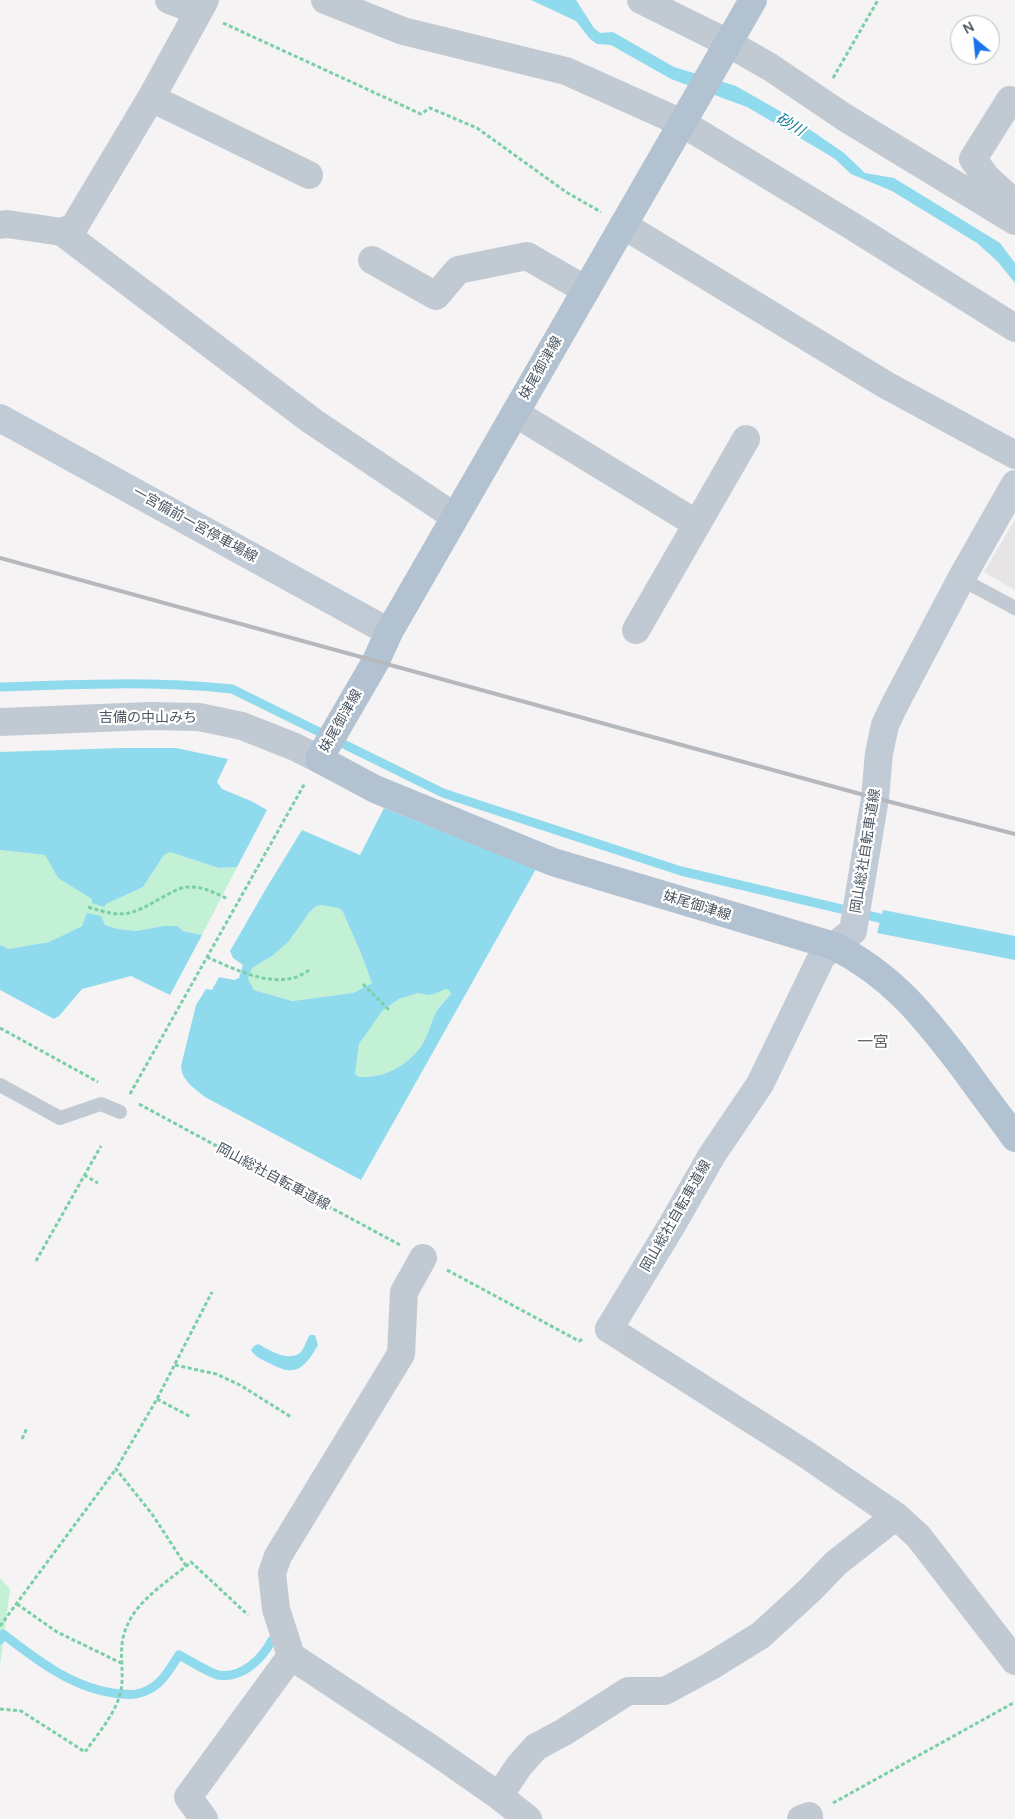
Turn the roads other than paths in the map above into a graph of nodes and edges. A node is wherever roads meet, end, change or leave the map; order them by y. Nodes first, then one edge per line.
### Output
1 (169, 0) edge
2 (325, 0) edge
3 (641, 0) edge
4 (753, 0) edge
5 (201, 6) edge
6 (725, 48) junction
7 (151, 98) junction
8 (1010, 100) dead end
9 (684, 119) junction
10 (309, 175) dead end
11 (1015, 204) edge
12 (1015, 221) edge
13 (0, 225) edge
14 (623, 225) junction
15 (62, 232) junction
16 (372, 260) dead end
17 (586, 290) junction
18 (1015, 328) edge
19 (515, 413) junction
20 (0, 418) edge
21 (746, 439) dead end
22 (1015, 455) edge
23 (1015, 484) edge
24 (455, 517) junction
25 (697, 524) junction
26 (961, 579) junction
27 (1015, 608) edge
28 (636, 630) dead end
29 (389, 632) junction
30 (0, 722) edge
31 (322, 753) junction
32 (844, 939) junction
33 (0, 1086) edge
34 (120, 1112) dead end
35 (1015, 1138) edge
36 (423, 1258) road end
37 (609, 1329) joint
38 (896, 1516) junction
39 (291, 1656) junction
40 (1015, 1661) edge
41 (499, 1796) junction
42 (204, 1819) edge
43 (528, 1819) edge

1 - 5 street
2 - 9 street
3 - 6 street
4 - 6 main road, 妹尾御津線
5 - 7 street
6 - 9 main road, 妹尾御津線
6 - 12 street
7 - 10 street
7 - 15 street
8 - 11 street
9 - 14 main road, 妹尾御津線
9 - 18 street
13 - 15 street
14 - 17 main road, 妹尾御津線
14 - 22 street
15 - 24 street
16 - 17 street
17 - 19 main road, 妹尾御津線
19 - 24 main road, 妹尾御津線
19 - 25 street
20 - 29 main road, 一宮備前一宮停車場線
21 - 25 street
23 - 26 main road, 岡山総社自転車道線
24 - 29 main road, 妹尾御津線
25 - 28 street
26 - 27 lane
26 - 32 main road, 岡山総社自転車道線
29 - 31 main road, 妹尾御津線
30 - 31 street, 吉備の中山みち
31 - 32 main road, 妹尾御津線
32 - 35 main road, 妹尾御津線
32 - 37 main road, 岡山総社自転車道線
33 - 34 lane
36 - 39 street
37 - 38 street
38 - 40 street
38 - 41 street
39 - 41 street
39 - 42 street
41 - 43 street

